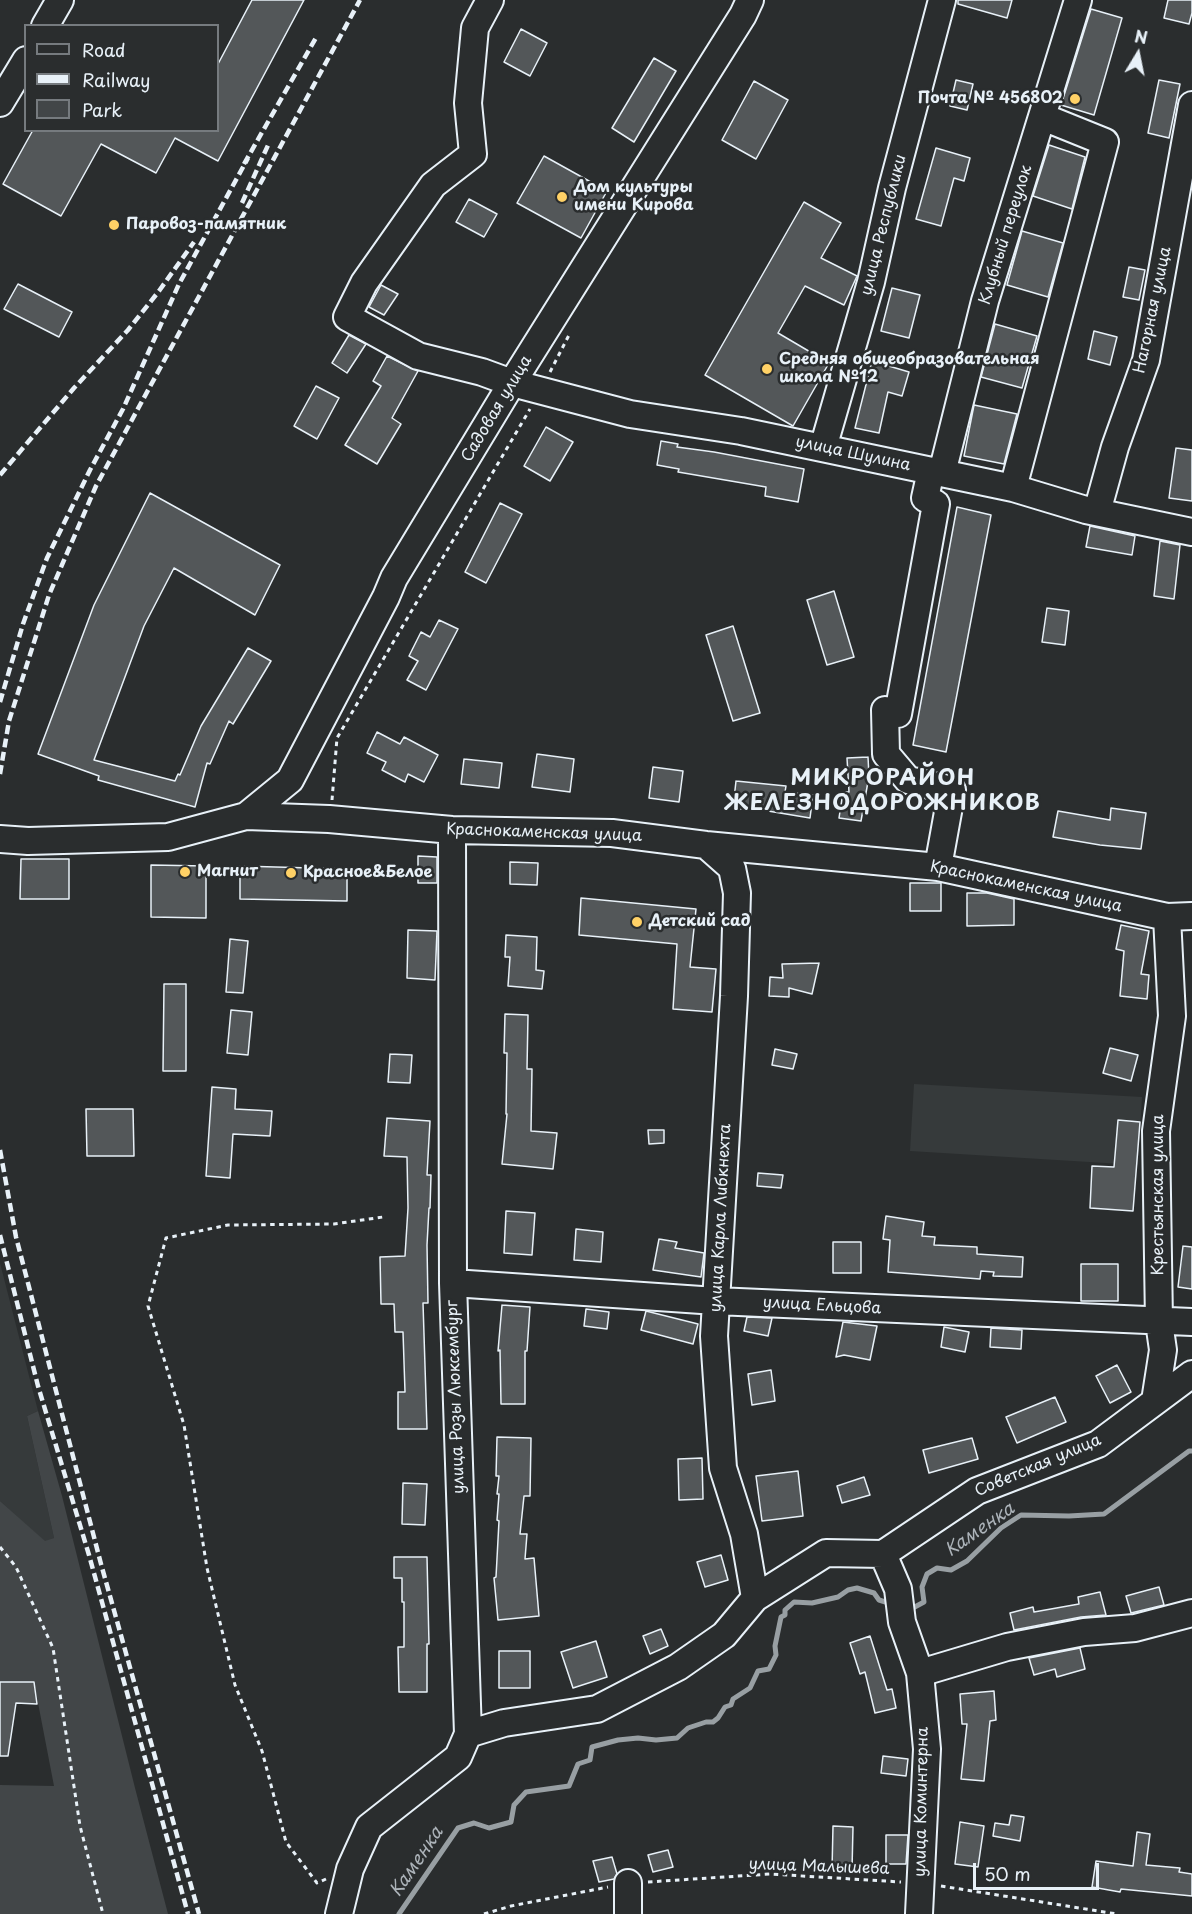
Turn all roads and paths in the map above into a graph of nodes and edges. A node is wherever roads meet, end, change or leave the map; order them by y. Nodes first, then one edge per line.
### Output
1 (60, 0) edge
2 (490, 0) edge
3 (750, 0) edge
4 (942, 0) edge
5 (1078, 0) edge
6 (46, 24) edge
7 (24, 63) edge
8 (0, 103) edge
9 (1192, 105) edge
10 (1043, 117) junction
11 (512, 383) junction
12 (823, 448) junction
13 (936, 472) junction
14 (1013, 488) junction
15 (1097, 512) junction
16 (1192, 532) edge
17 (246, 816) junction
18 (452, 830) junction
19 (0, 838) edge
20 (706, 845) junction
21 (938, 867) junction
22 (1192, 916) edge
23 (1167, 917) junction
24 (383, 1217) dead end
25 (453, 1283) junction
26 (716, 1301) junction
27 (1159, 1322) junction
28 (1192, 1322) edge
29 (1192, 1374) edge
30 (1155, 1401) junction
31 (0, 1547) edge
32 (883, 1554) junction
33 (755, 1598) junction
34 (1192, 1613) edge
35 (920, 1673) junction
36 (468, 1734) junction
37 (350, 1869) junction
38 (628, 1883) junction
39 (921, 1883) junction
40 (103, 1914) edge
41 (339, 1914) edge
42 (484, 1914) edge
43 (628, 1914) edge
44 (919, 1914) edge
45 (1117, 1914) edge

1 - 6 street
2 - 11 street, улица Шулина
3 - 11 street, Садовая улица
4 - 12 street, улица Республики
5 - 10 street, Клубный переулок
7 - 8 street
9 - 15 street, Нагорная улица
10 - 13 street, Клубный переулок
10 - 14 street
11 - 12 street, улица Шулина
11 - 17 street, Садовая улица
12 - 13 street, улица Шулина
13 - 14 street, улица Шулина
13 - 21 street, Клубный переулок
14 - 15 street, улица Шулина
15 - 16 street, улица Шулина
17 - 18 street, Краснокаменская улица
17 - 19 street, Краснокаменская улица
18 - 20 street, Краснокаменская улица
18 - 25 street, улица Розы Люксембург
20 - 21 street, Краснокаменская улица
20 - 26 street, улица Карла Либкнехта
21 - 23 street, Краснокаменская улица
22 - 23 street, Краснокаменская улица
23 - 27 street, Крестьянская улица
24 - 37 path
25 - 26 street, улица Ельцова
25 - 36 street, улица Розы Люксембург
26 - 27 street, улица Ельцова
26 - 33 street, улица Карла Либкнехта
27 - 28 street, улица Ельцова
27 - 30 street, Крестьянская улица
29 - 30 street, Советская улица
30 - 32 street, Советская улица
31 - 40 path
32 - 33 street
32 - 35 street, улица Коминтерна
33 - 36 street
34 - 35 street
35 - 39 street, улица Коминтерна
36 - 37 street, улица Розы Люксембург
37 - 41 street, улица Розы Люксембург
38 - 39 path, улица Малышева
38 - 42 path, улица Малышева
38 - 43 street
39 - 44 street, улица Коминтерна
39 - 45 path, улица Малышева

